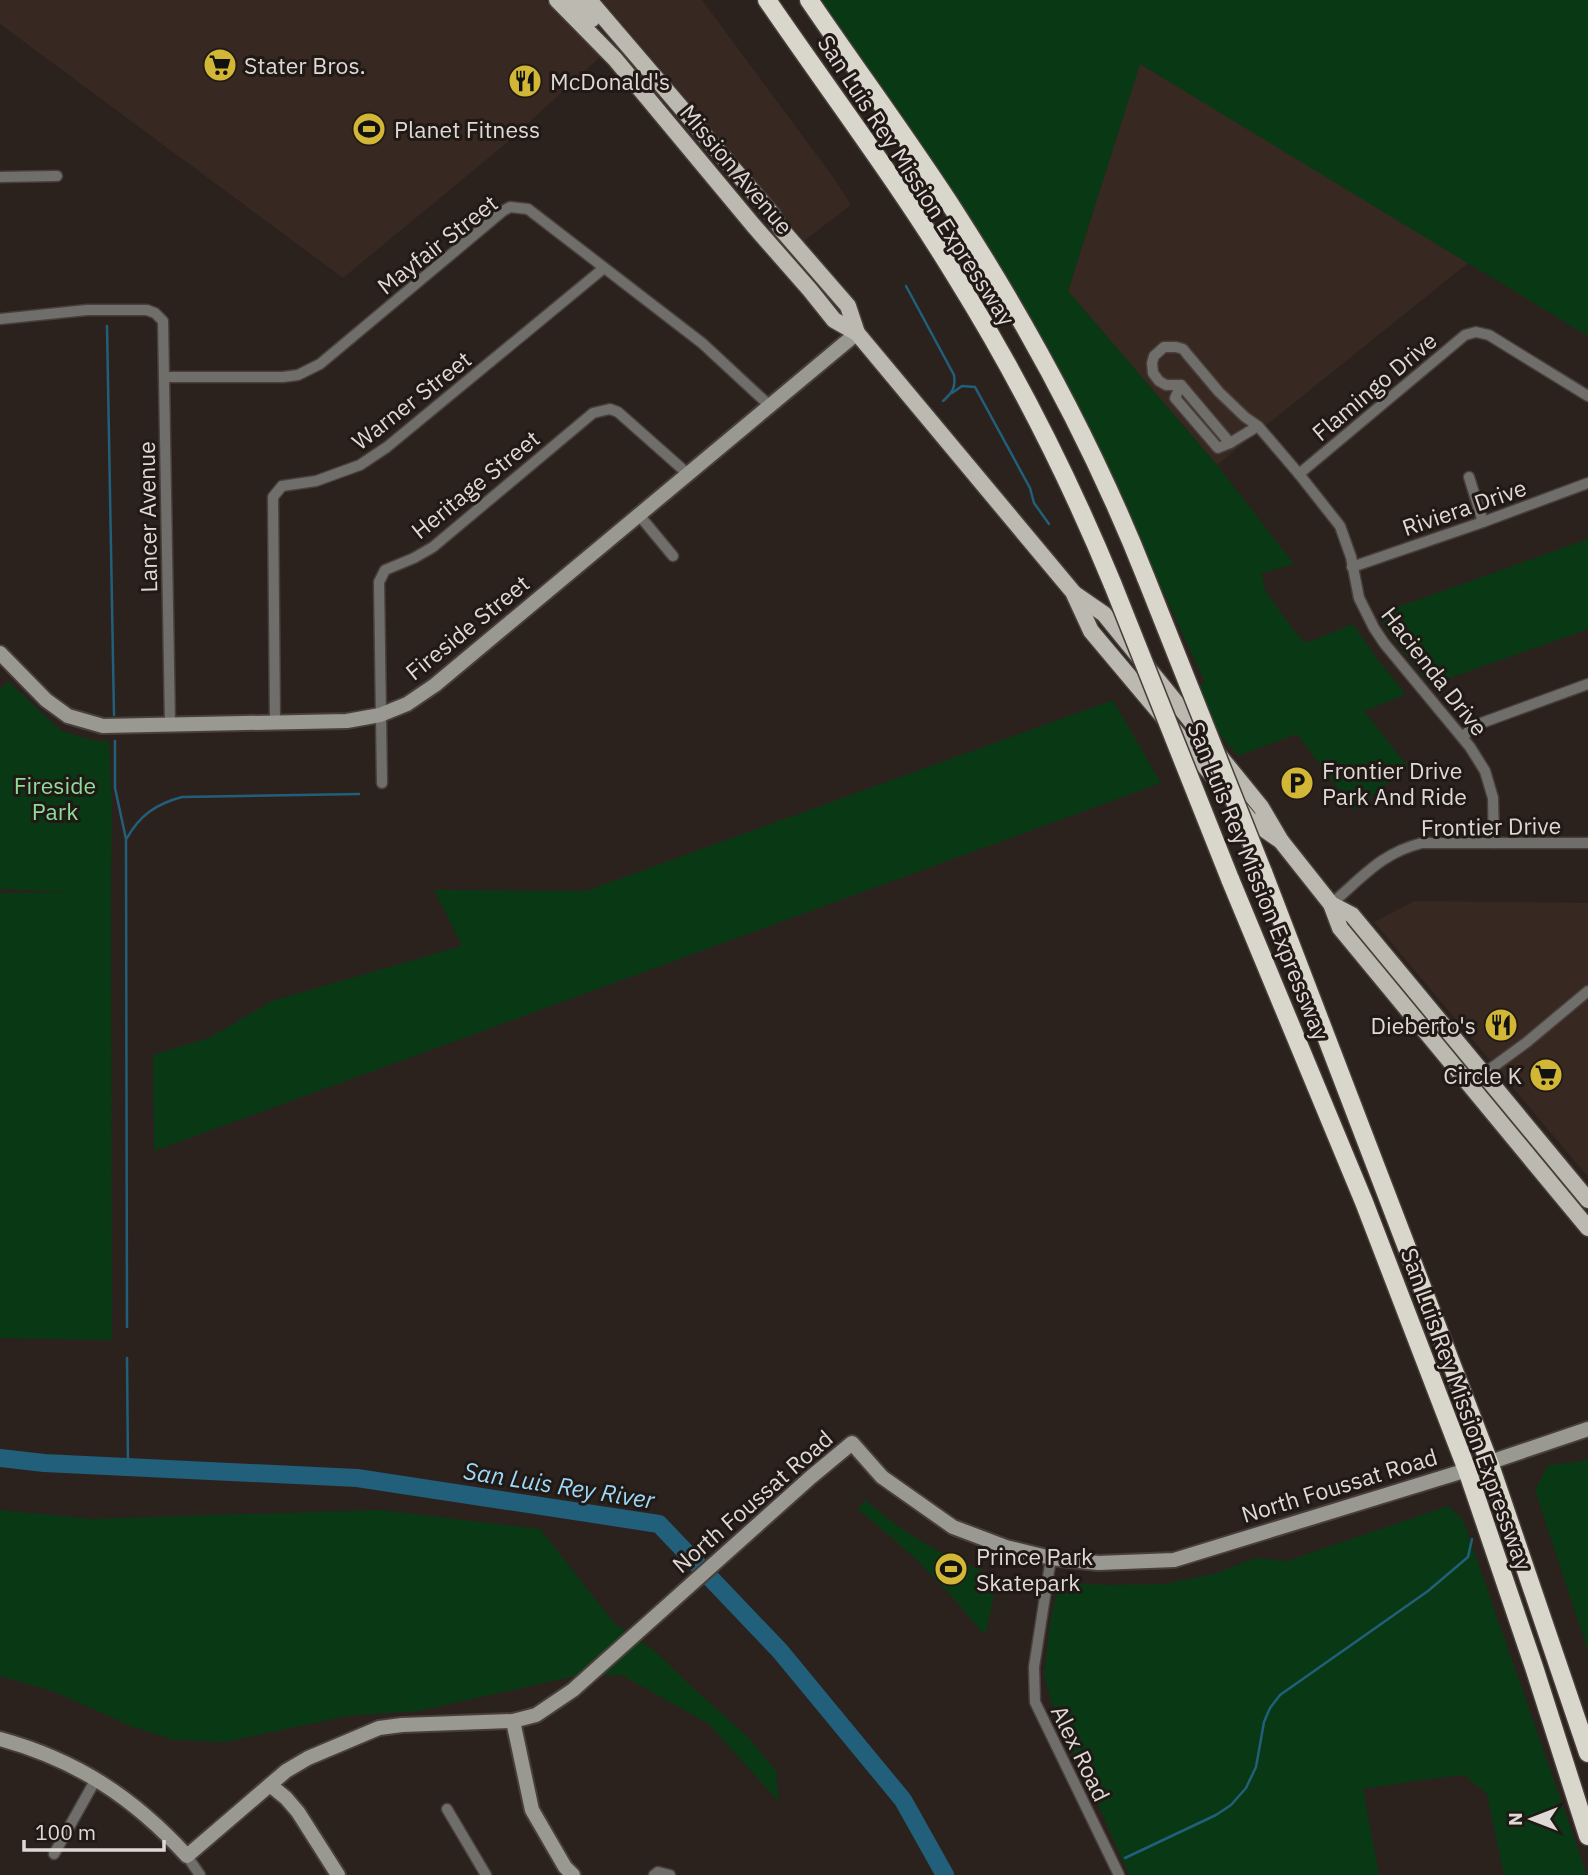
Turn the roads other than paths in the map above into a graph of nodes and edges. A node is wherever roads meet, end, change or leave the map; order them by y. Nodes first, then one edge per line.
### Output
1 (557, 0) edge
2 (574, 0) edge
3 (589, 0) edge
4 (767, 0) edge
5 (809, 0) edge
6 (617, 32) junction
7 (659, 113) junction
8 (695, 125) junction
9 (680, 138) junction
10 (718, 151) junction
11 (57, 176) dead end
12 (0, 177) edge
13 (604, 268) junction
14 (0, 319) edge
15 (857, 333) junction
16 (164, 377) junction
17 (1588, 396) edge
18 (770, 406) junction
19 (1258, 426) junction
20 (688, 474) junction
21 (1299, 474) junction
22 (1469, 477) dead end
23 (1588, 483) edge
24 (639, 515) junction
25 (1483, 522) junction
26 (673, 556) dead end
27 (1352, 566) junction
28 (3, 662) edge
29 (1588, 684) edge
30 (380, 715) junction
31 (275, 722) junction
32 (170, 724) junction
33 (1462, 737) junction
34 (382, 783) dead end
35 (1494, 842) junction
36 (1588, 843) edge
37 (1331, 904) junction
38 (1588, 991) edge
39 (1476, 1079) junction
40 (1588, 1200) edge
41 (1588, 1228) edge
42 (1588, 1429) edge
43 (1489, 1462) junction
44 (1467, 1470) junction
45 (1051, 1559) junction
46 (513, 1721) junction
47 (0, 1739) edge
48 (1588, 1753) edge
49 (96, 1779) junction
50 (270, 1785) junction
51 (447, 1810) dead end
52 (1588, 1836) edge
53 (54, 1854) dead end
54 (187, 1856) junction
55 (200, 1875) edge
56 (338, 1875) edge
57 (486, 1875) edge
58 (573, 1875) edge
59 (654, 1875) edge
60 (669, 1875) edge
61 (1119, 1875) edge

1 - 7 main road, Mission Avenue
2 - 6 main road
3 - 6 main road, Mission Avenue
4 - 44 highway, San Luis Rey Mission Expressway, bridge
5 - 43 highway, San Luis Rey Mission Expressway, bridge
6 - 8 main road, Mission Avenue
7 - 8 main road
7 - 9 main road, Mission Avenue
8 - 10 main road, Mission Avenue
9 - 10 main road
9 - 15 main road, Mission Avenue
10 - 15 main road, Mission Avenue
11 - 12 street
13 - 16 street, Mayfair Street
13 - 18 street, Mayfair Street
13 - 31 street, Warner Street
14 - 16 street, Lancer Avenue
15 - 18 street, Fireside Street
15 - 37 main road, Mission Avenue
16 - 32 street, Lancer Avenue
17 - 21 street, Flamingo Drive
18 - 20 street, Fireside Street
19 - 19 street, Hacienda Drive
19 - 21 street, Hacienda Drive
20 - 24 street, Fireside Street
20 - 30 street, Heritage Street
21 - 27 street, Hacienda Drive
22 - 25 street
23 - 25 street, Riviera Drive
24 - 26 street
24 - 30 street, Fireside Street
25 - 27 street, Riviera Drive
27 - 33 street, Hacienda Drive
28 - 32 street, Fireside Street
29 - 33 street
30 - 31 street, Fireside Street
30 - 34 street, Heritage Street
31 - 32 street, Fireside Street
33 - 35 street, Hacienda Drive
35 - 36 street, Frontier Drive
35 - 37 street, Frontier Drive
37 - 39 main road, Mission Avenue
38 - 39 street
39 - 40 main road, Mission Avenue
39 - 41 main road, Mission Avenue
42 - 43 street, North Foussat Road
43 - 44 street, North Foussat Road
43 - 48 highway, San Luis Rey Mission Expressway
44 - 45 street, North Foussat Road
44 - 52 highway, San Luis Rey Mission Expressway
45 - 46 street, North Foussat Road
45 - 61 street, Alex Road
46 - 50 street, North Foussat Road
46 - 58 street
47 - 49 street
49 - 53 street
49 - 54 street
50 - 54 street, North Foussat Road
50 - 56 street
51 - 57 street
54 - 55 street
59 - 60 street

